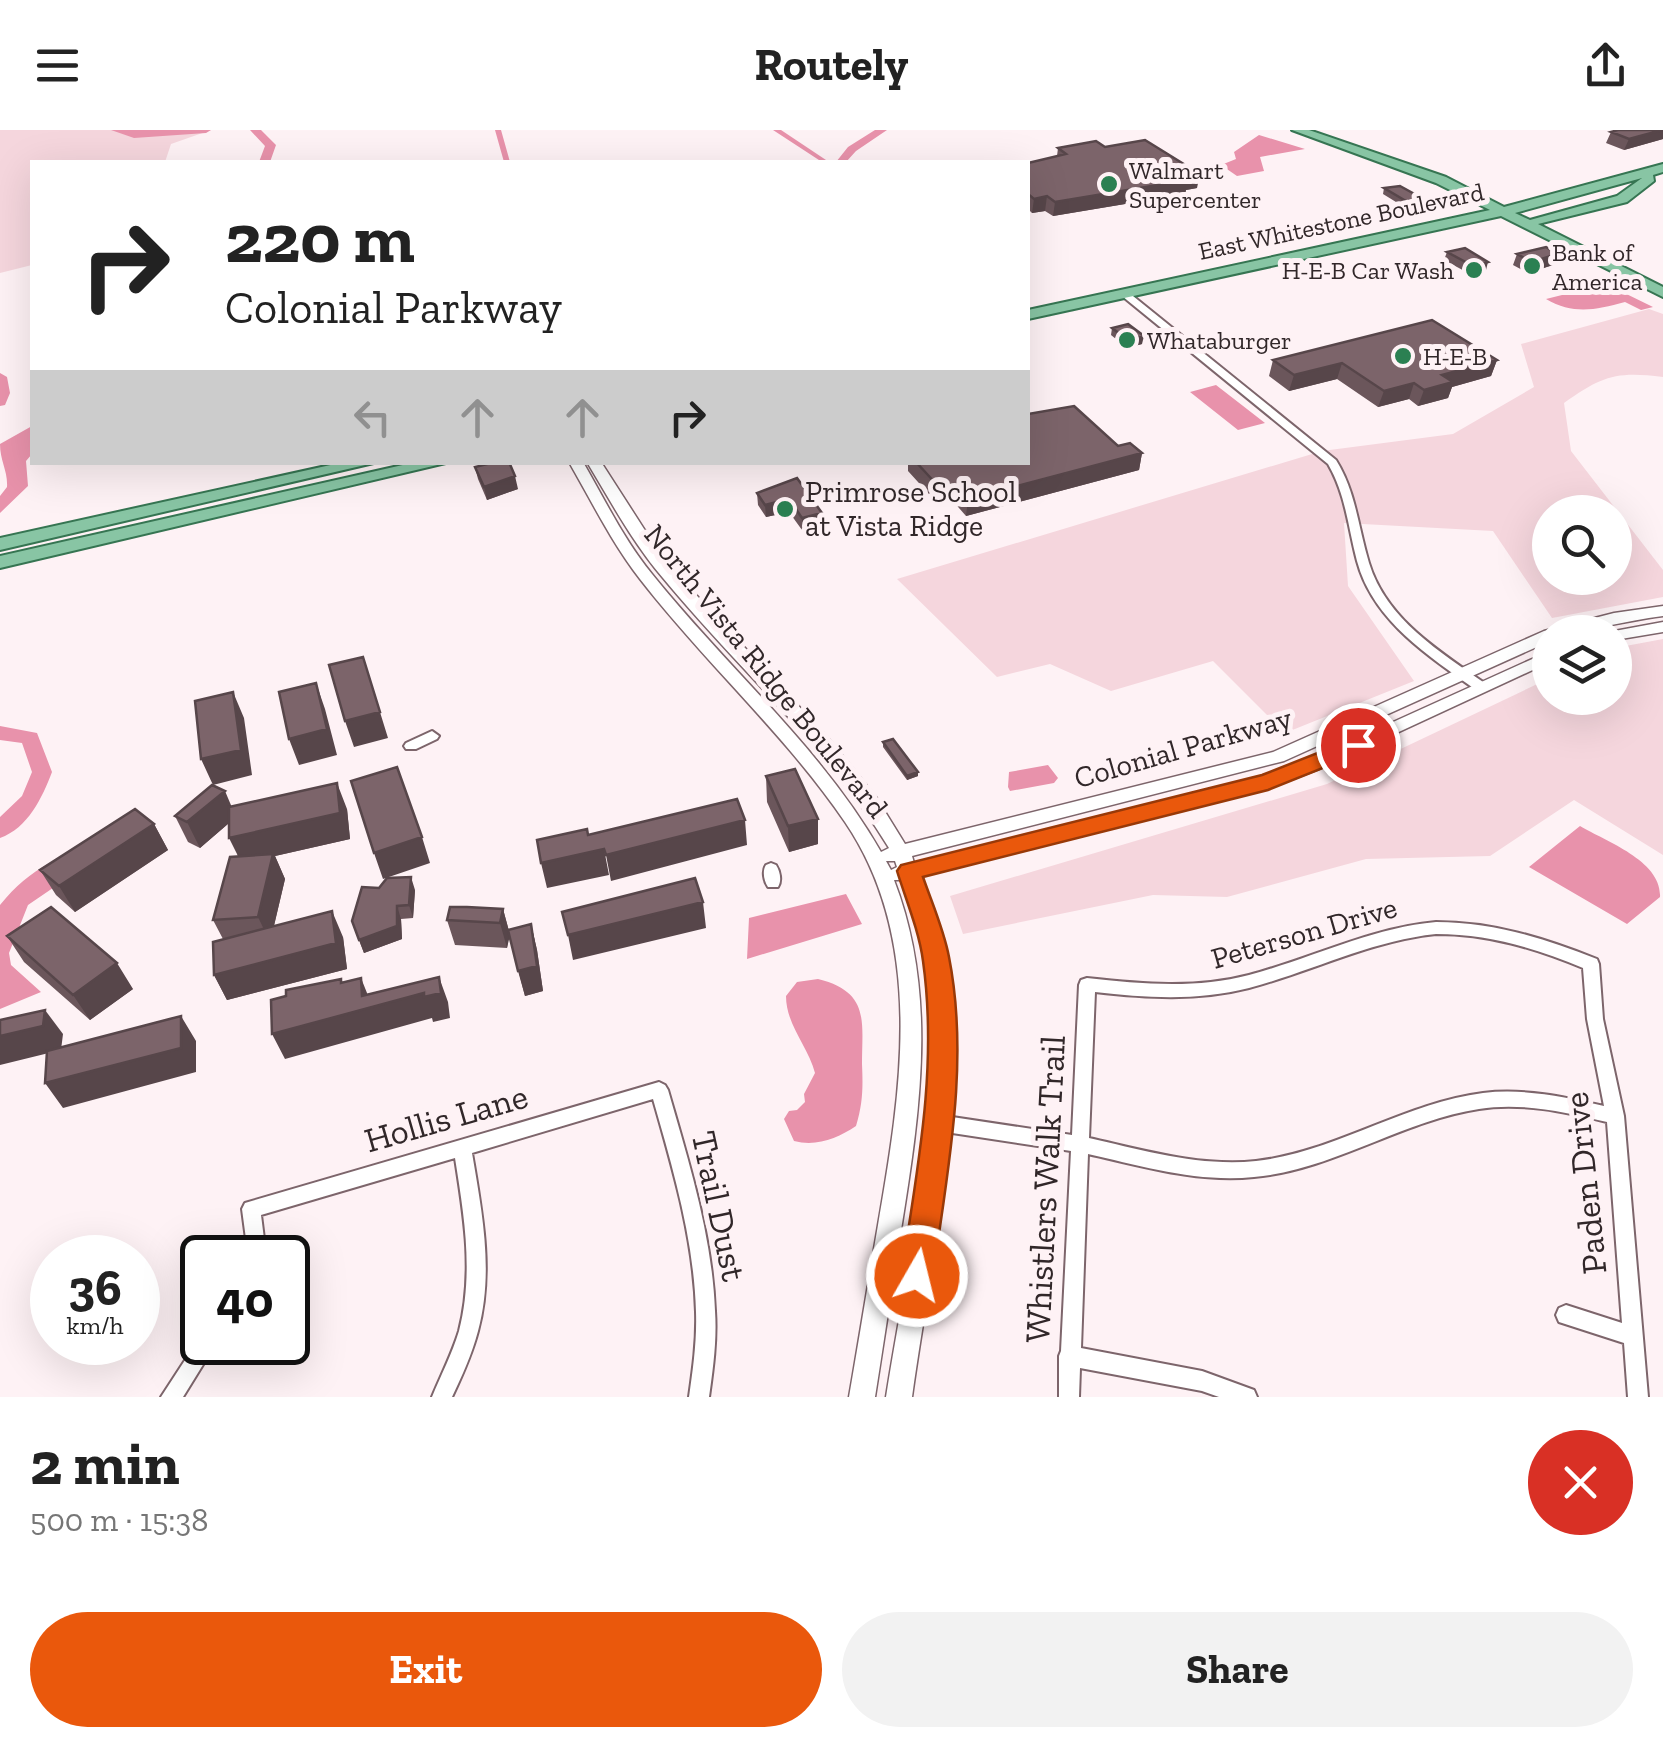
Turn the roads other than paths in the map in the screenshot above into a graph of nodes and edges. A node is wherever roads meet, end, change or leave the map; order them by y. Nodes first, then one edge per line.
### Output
1 (1298, 130) edge
2 (1335, 130) edge
3 (1663, 171) edge
4 (1647, 173) junction
5 (1441, 180) junction
6 (1662, 182) edge
7 (1640, 188) junction
8 (1514, 210) junction
9 (1478, 228) junction
10 (1414, 232) junction
11 (1397, 235) junction
12 (1573, 241) junction
13 (1254, 277) junction
14 (1663, 280) edge
15 (1663, 293) edge
16 (1125, 299) junction
17 (1030, 315) edge
18 (1030, 327) edge
19 (356, 465) edge
20 (429, 465) edge
21 (578, 465) edge
22 (596, 465) edge
23 (6, 542) edge
24 (0, 562) edge
25 (1663, 611) edge
26 (1632, 617) edge
27 (1663, 627) edge
28 (1632, 632) edge
29 (1532, 643) edge
30 (1532, 664) edge
31 (1462, 674) junction
32 (1481, 687) junction
33 (432, 736) dead end
34 (411, 746) dead end
35 (905, 862) junction
36 (879, 868) junction
37 (1591, 964) joint
38 (1086, 985) joint
39 (658, 1090) joint
40 (1615, 1116) junction
41 (939, 1123) junction
42 (1081, 1145) junction
43 (462, 1147) junction
44 (254, 1235) edge
45 (1566, 1315) dead end
46 (1633, 1336) junction
47 (1069, 1356) junction
48 (192, 1365) edge
49 (171, 1397) edge
50 (442, 1397) edge
51 (700, 1397) edge
52 (862, 1397) edge
53 (899, 1397) edge
54 (1069, 1397) edge
55 (1247, 1397) edge
56 (1638, 1397) edge

1 - 5 main road
2 - 8 main road
3 - 4 main road, East Whitestone Boulevard
3 - 7 main road
4 - 8 main road, East Whitestone Boulevard
4 - 8 main road
5 - 8 main road
5 - 11 main road
6 - 7 main road
6 - 12 main road
7 - 8 main road
8 - 9 main road, East Whitestone Boulevard
8 - 10 main road
8 - 12 main road
9 - 12 main road
9 - 13 main road, East Whitestone Boulevard
10 - 11 main road, East Whitestone Boulevard
10 - 13 main road
11 - 16 main road, East Whitestone Boulevard
12 - 14 main road
12 - 15 main road
13 - 16 main road, East Whitestone Boulevard
16 - 17 main road, East Whitestone Boulevard
16 - 18 main road, East Whitestone Boulevard
16 - 31 street
19 - 23 main road
20 - 24 main road
21 - 36 street, North Vista Ridge Boulevard
22 - 35 street, North Vista Ridge Boulevard
25 - 26 street
27 - 28 street
29 - 31 street, Colonial Parkway
30 - 32 street, Colonial Parkway
31 - 32 street
31 - 35 street, Colonial Parkway
32 - 35 street, Colonial Parkway
33 - 34 street
35 - 36 street, Colonial Parkway
35 - 41 street, North Vista Ridge Boulevard
36 - 52 street, North Vista Ridge Boulevard
37 - 38 street, Peterson Drive
37 - 40 street, Paden Drive
38 - 42 street, Whistlers Walk Trail
39 - 43 street, Hollis Lane
39 - 51 street, Trail Dust
40 - 42 street
40 - 46 street, Paden Drive
41 - 42 street
41 - 53 street, North Vista Ridge Boulevard
42 - 47 street, Whistlers Walk Trail
43 - 44 street, Hollis Lane
43 - 50 street
45 - 46 street
46 - 56 street, Paden Drive
47 - 54 street, Whistlers Walk Trail
47 - 55 street
48 - 49 street

